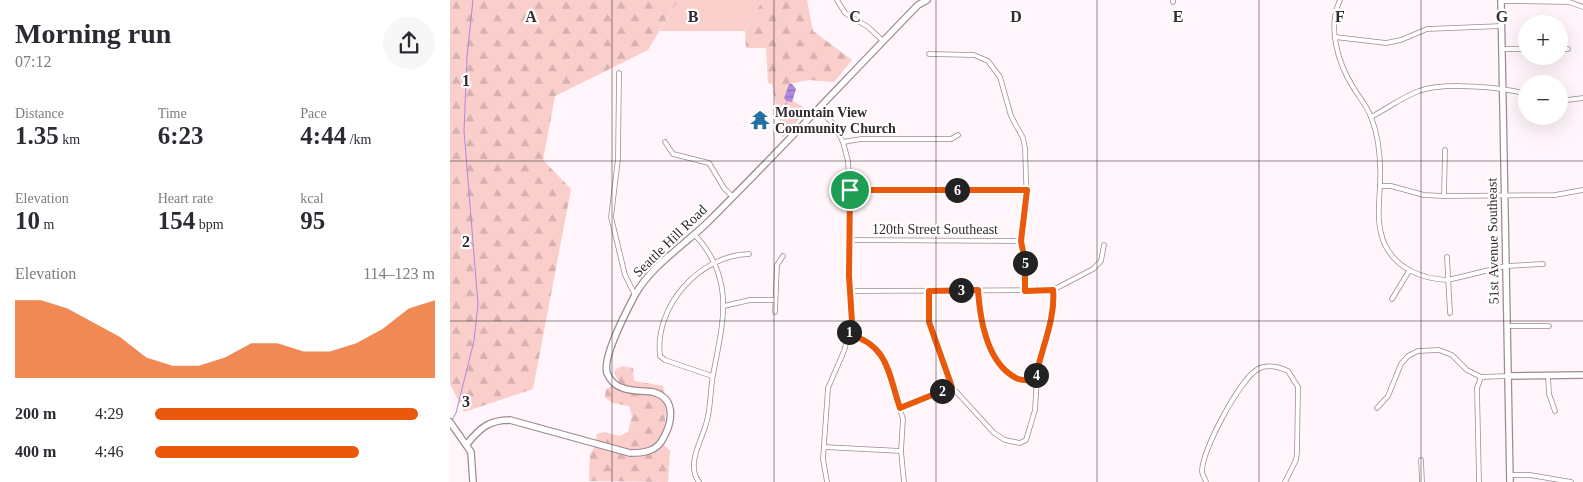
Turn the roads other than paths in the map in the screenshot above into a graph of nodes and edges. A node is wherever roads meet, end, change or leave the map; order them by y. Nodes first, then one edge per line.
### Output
1 (837, 0) edge
2 (926, 0) edge
3 (1340, 0) edge
4 (1501, 1) edge
5 (1583, 7) edge
6 (1502, 26) junction
7 (1335, 37) junction
8 (883, 41) junction
9 (1502, 49) junction
10 (1518, 49) edge
11 (929, 54) dead end
12 (619, 73) dead end
13 (1503, 88) junction
14 (1518, 92) edge
15 (1583, 98) edge
16 (1568, 100) edge
17 (818, 109) junction
18 (1371, 117) junction
19 (958, 135) dead end
20 (664, 142) dead end
21 (843, 142) junction
22 (1445, 150) dead end
23 (1380, 186) junction
24 (850, 190) junction
25 (1027, 190) junction
26 (1583, 190) edge
27 (1444, 196) junction
28 (1504, 196) junction
29 (733, 197) junction
30 (695, 235) junction
31 (850, 240) junction
32 (1021, 241) junction
33 (1104, 245) dead end
34 (749, 254) dead end
35 (783, 256) dead end
36 (1446, 257) dead end
37 (716, 262) junction
38 (1543, 264) dead end
39 (1506, 266) junction
40 (1409, 271) junction
41 (1448, 280) junction
42 (978, 290) junction
43 (1053, 290) junction
44 (851, 291) junction
45 (929, 291) junction
46 (1025, 291) junction
47 (635, 295) junction
48 (1392, 299) dead end
49 (775, 300) junction
50 (724, 306) junction
51 (775, 312) dead end
52 (1450, 313) dead end
53 (1507, 326) junction
54 (1550, 326) dead end
55 (849, 334) junction
56 (1583, 375) edge
57 (712, 376) junction
58 (1508, 376) junction
59 (1548, 376) junction
60 (1481, 377) junction
61 (1035, 381) junction
62 (952, 387) junction
63 (900, 408) junction
64 (1377, 408) dead end
65 (1555, 411) dead end
66 (450, 422) edge
67 (468, 444) junction
68 (824, 447) junction
69 (901, 451) junction
70 (1421, 460) dead end
71 (1510, 475) junction
72 (473, 482) edge
73 (699, 482) edge
74 (827, 482) edge
75 (904, 482) edge
76 (1206, 482) edge
77 (1285, 482) edge
78 (1422, 482) edge
79 (1479, 482) edge
80 (1510, 482) edge
81 (1571, 482) edge

1 - 8 street
2 - 8 main road, Seattle Hill Road
3 - 7 street
4 - 5 street
4 - 6 main road, 51st Avenue Southeast
6 - 7 street
6 - 9 main road, 51st Avenue Southeast
7 - 18 street
8 - 17 main road, Seattle Hill Road
9 - 10 street
9 - 13 main road, 51st Avenue Southeast
11 - 25 street
12 - 47 street
13 - 14 street
13 - 18 street
13 - 28 main road, 51st Avenue Southeast
15 - 16 street
17 - 21 street
17 - 29 main road, Seattle Hill Road
18 - 23 street
19 - 21 street
20 - 29 street
21 - 24 street
22 - 27 street
23 - 27 street
23 - 40 street
24 - 25 street
24 - 31 street
25 - 32 street
26 - 28 street
27 - 28 street
28 - 39 main road, 51st Avenue Southeast
29 - 30 main road, Seattle Hill Road
30 - 37 street
30 - 47 main road, Seattle Hill Road
31 - 32 street, 120th Street Southeast
31 - 44 street
32 - 46 street
33 - 43 street
34 - 37 street
35 - 49 street
36 - 41 street
37 - 50 street
37 - 57 street
38 - 39 street
39 - 41 street
39 - 53 main road, 51st Avenue Southeast
40 - 41 street
40 - 48 street
41 - 52 street
42 - 45 street
42 - 46 street
42 - 61 street
43 - 46 street
43 - 61 street
44 - 45 street
44 - 55 street
45 - 62 street
47 - 67 main road, Seattle Hill Road
49 - 50 street
49 - 51 street
50 - 57 street
53 - 54 street
53 - 58 main road, 51st Avenue Southeast
55 - 63 street
55 - 68 street
56 - 59 main road
57 - 73 street
58 - 59 main road
58 - 60 street
58 - 71 main road, 51st Avenue Southeast
59 - 65 street
60 - 64 street
60 - 79 street
61 - 62 street
62 - 63 street
63 - 69 street
66 - 67 main road
67 - 72 main road
68 - 69 street
68 - 74 street
69 - 75 street
70 - 78 street
71 - 80 main road, 51st Avenue Southeast
71 - 81 street
76 - 77 street

